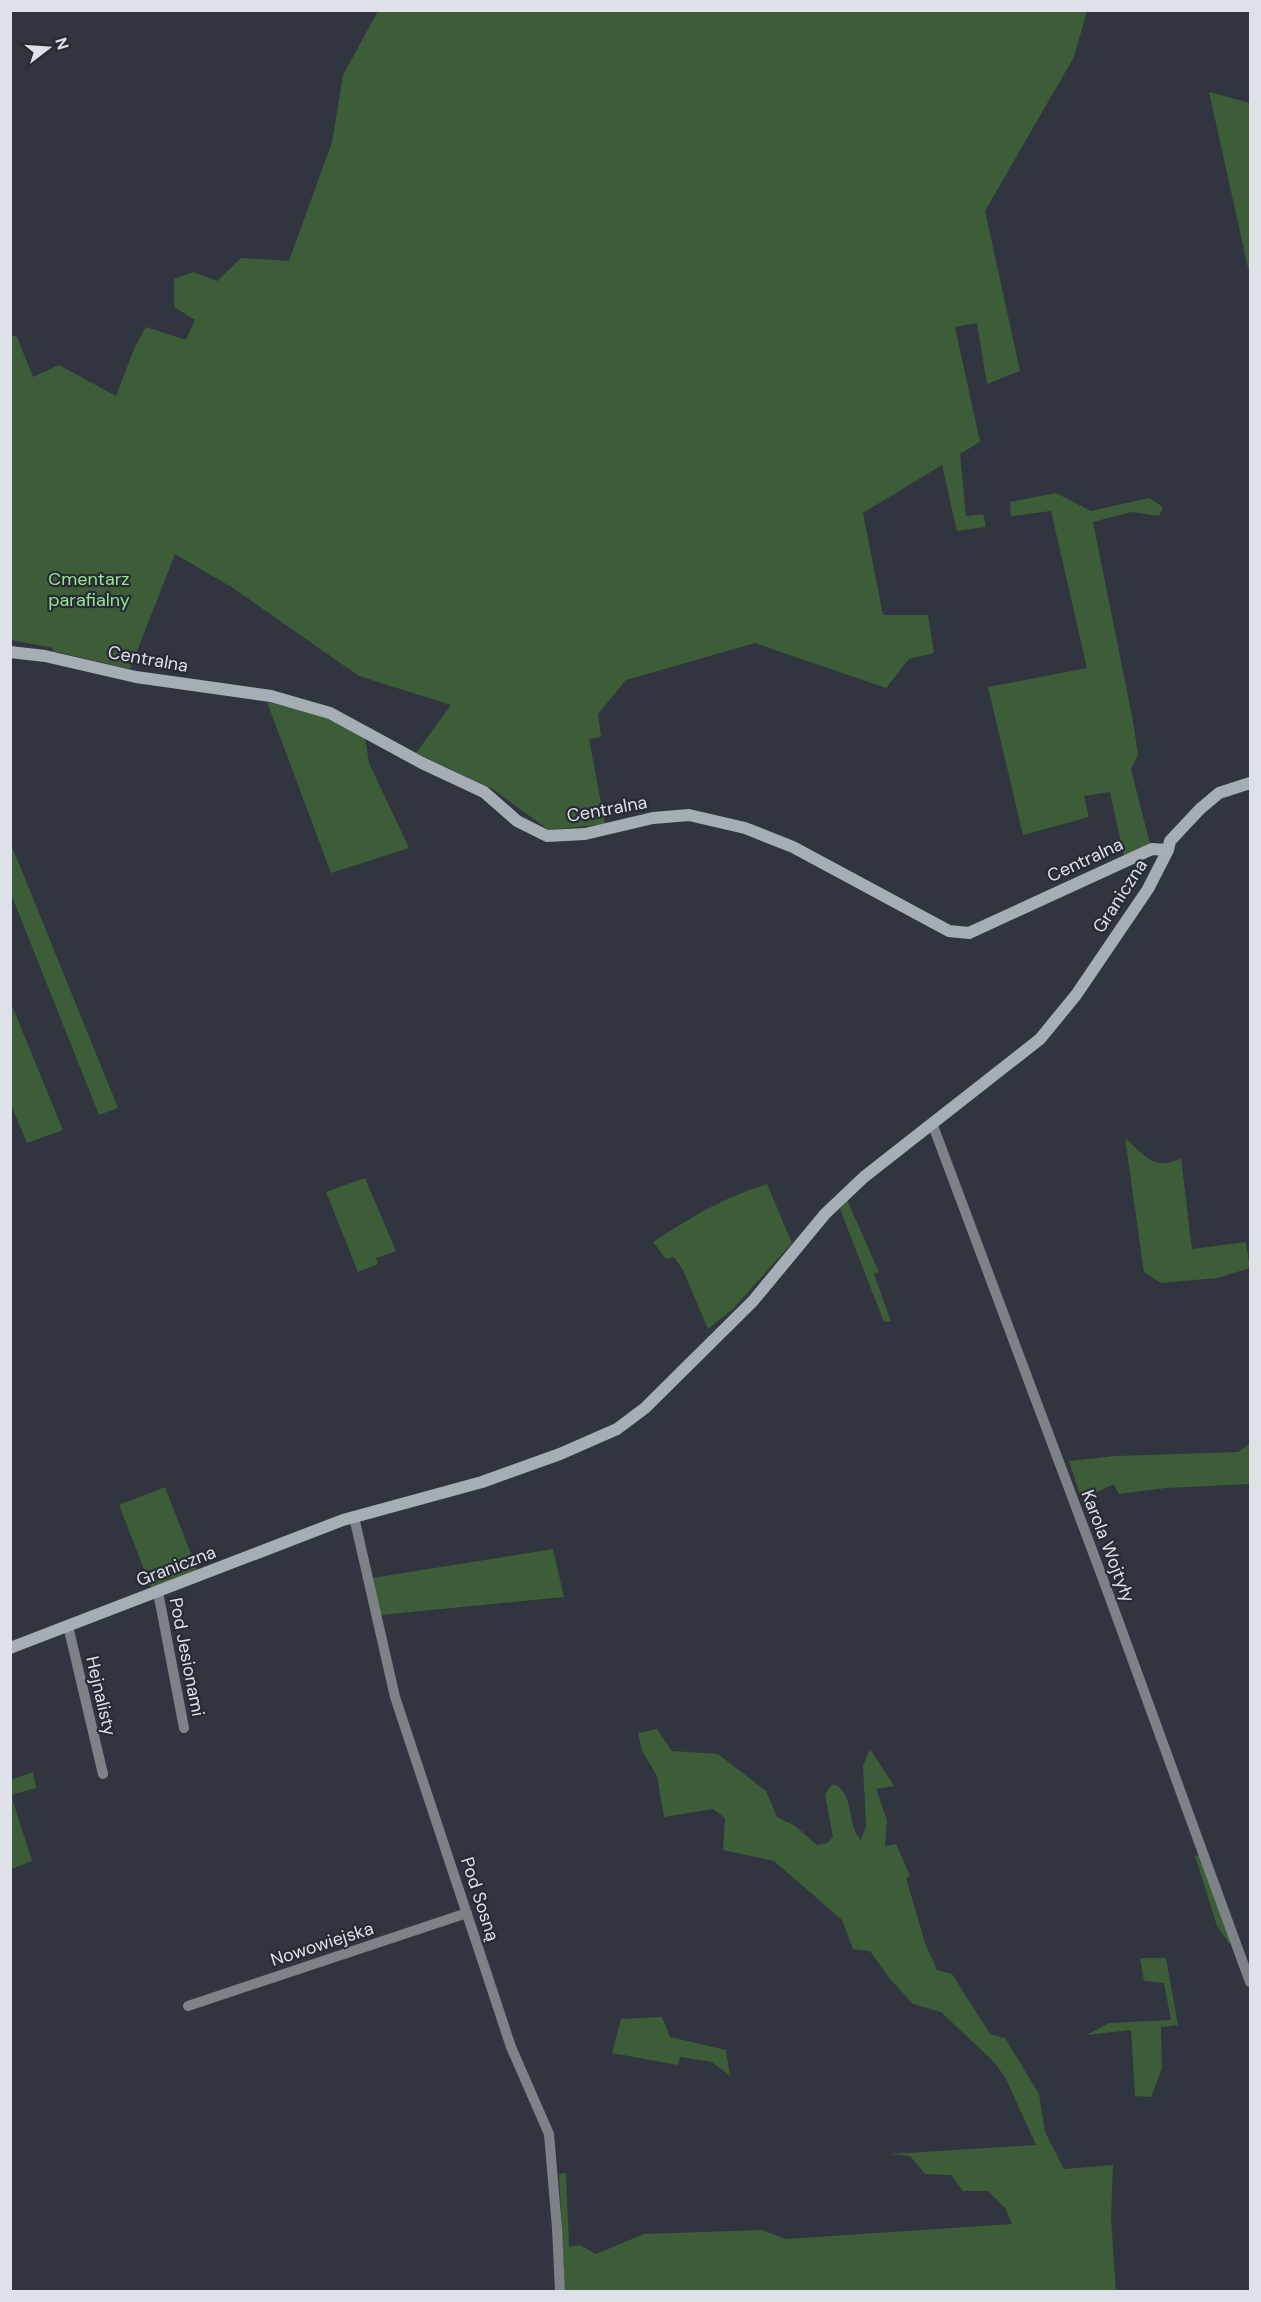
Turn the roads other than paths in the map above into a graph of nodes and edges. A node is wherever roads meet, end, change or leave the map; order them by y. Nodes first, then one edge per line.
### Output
1 (10, 652) edge
2 (1251, 783) edge
3 (1168, 850) junction
4 (932, 1123) junction
5 (354, 1517) junction
6 (158, 1592) junction
7 (68, 1626) junction
8 (10, 1648) edge
9 (184, 1728) dead end
10 (103, 1774) dead end
11 (467, 1913) junction
12 (1251, 1982) edge
13 (188, 2006) dead end
14 (560, 2292) edge

1 - 3 street, Centralna
2 - 3 street, Graniczna
3 - 4 street, Graniczna
4 - 5 street, Graniczna
4 - 12 street, Karola Wojtyły
5 - 6 street, Graniczna
5 - 11 street, Pod Sosną
6 - 7 street, Graniczna
6 - 9 street, Pod Jesionami
7 - 8 street, Graniczna
7 - 10 street, Hejnalisty
11 - 13 street, Nowowiejska
11 - 14 street, Pod Sosną

